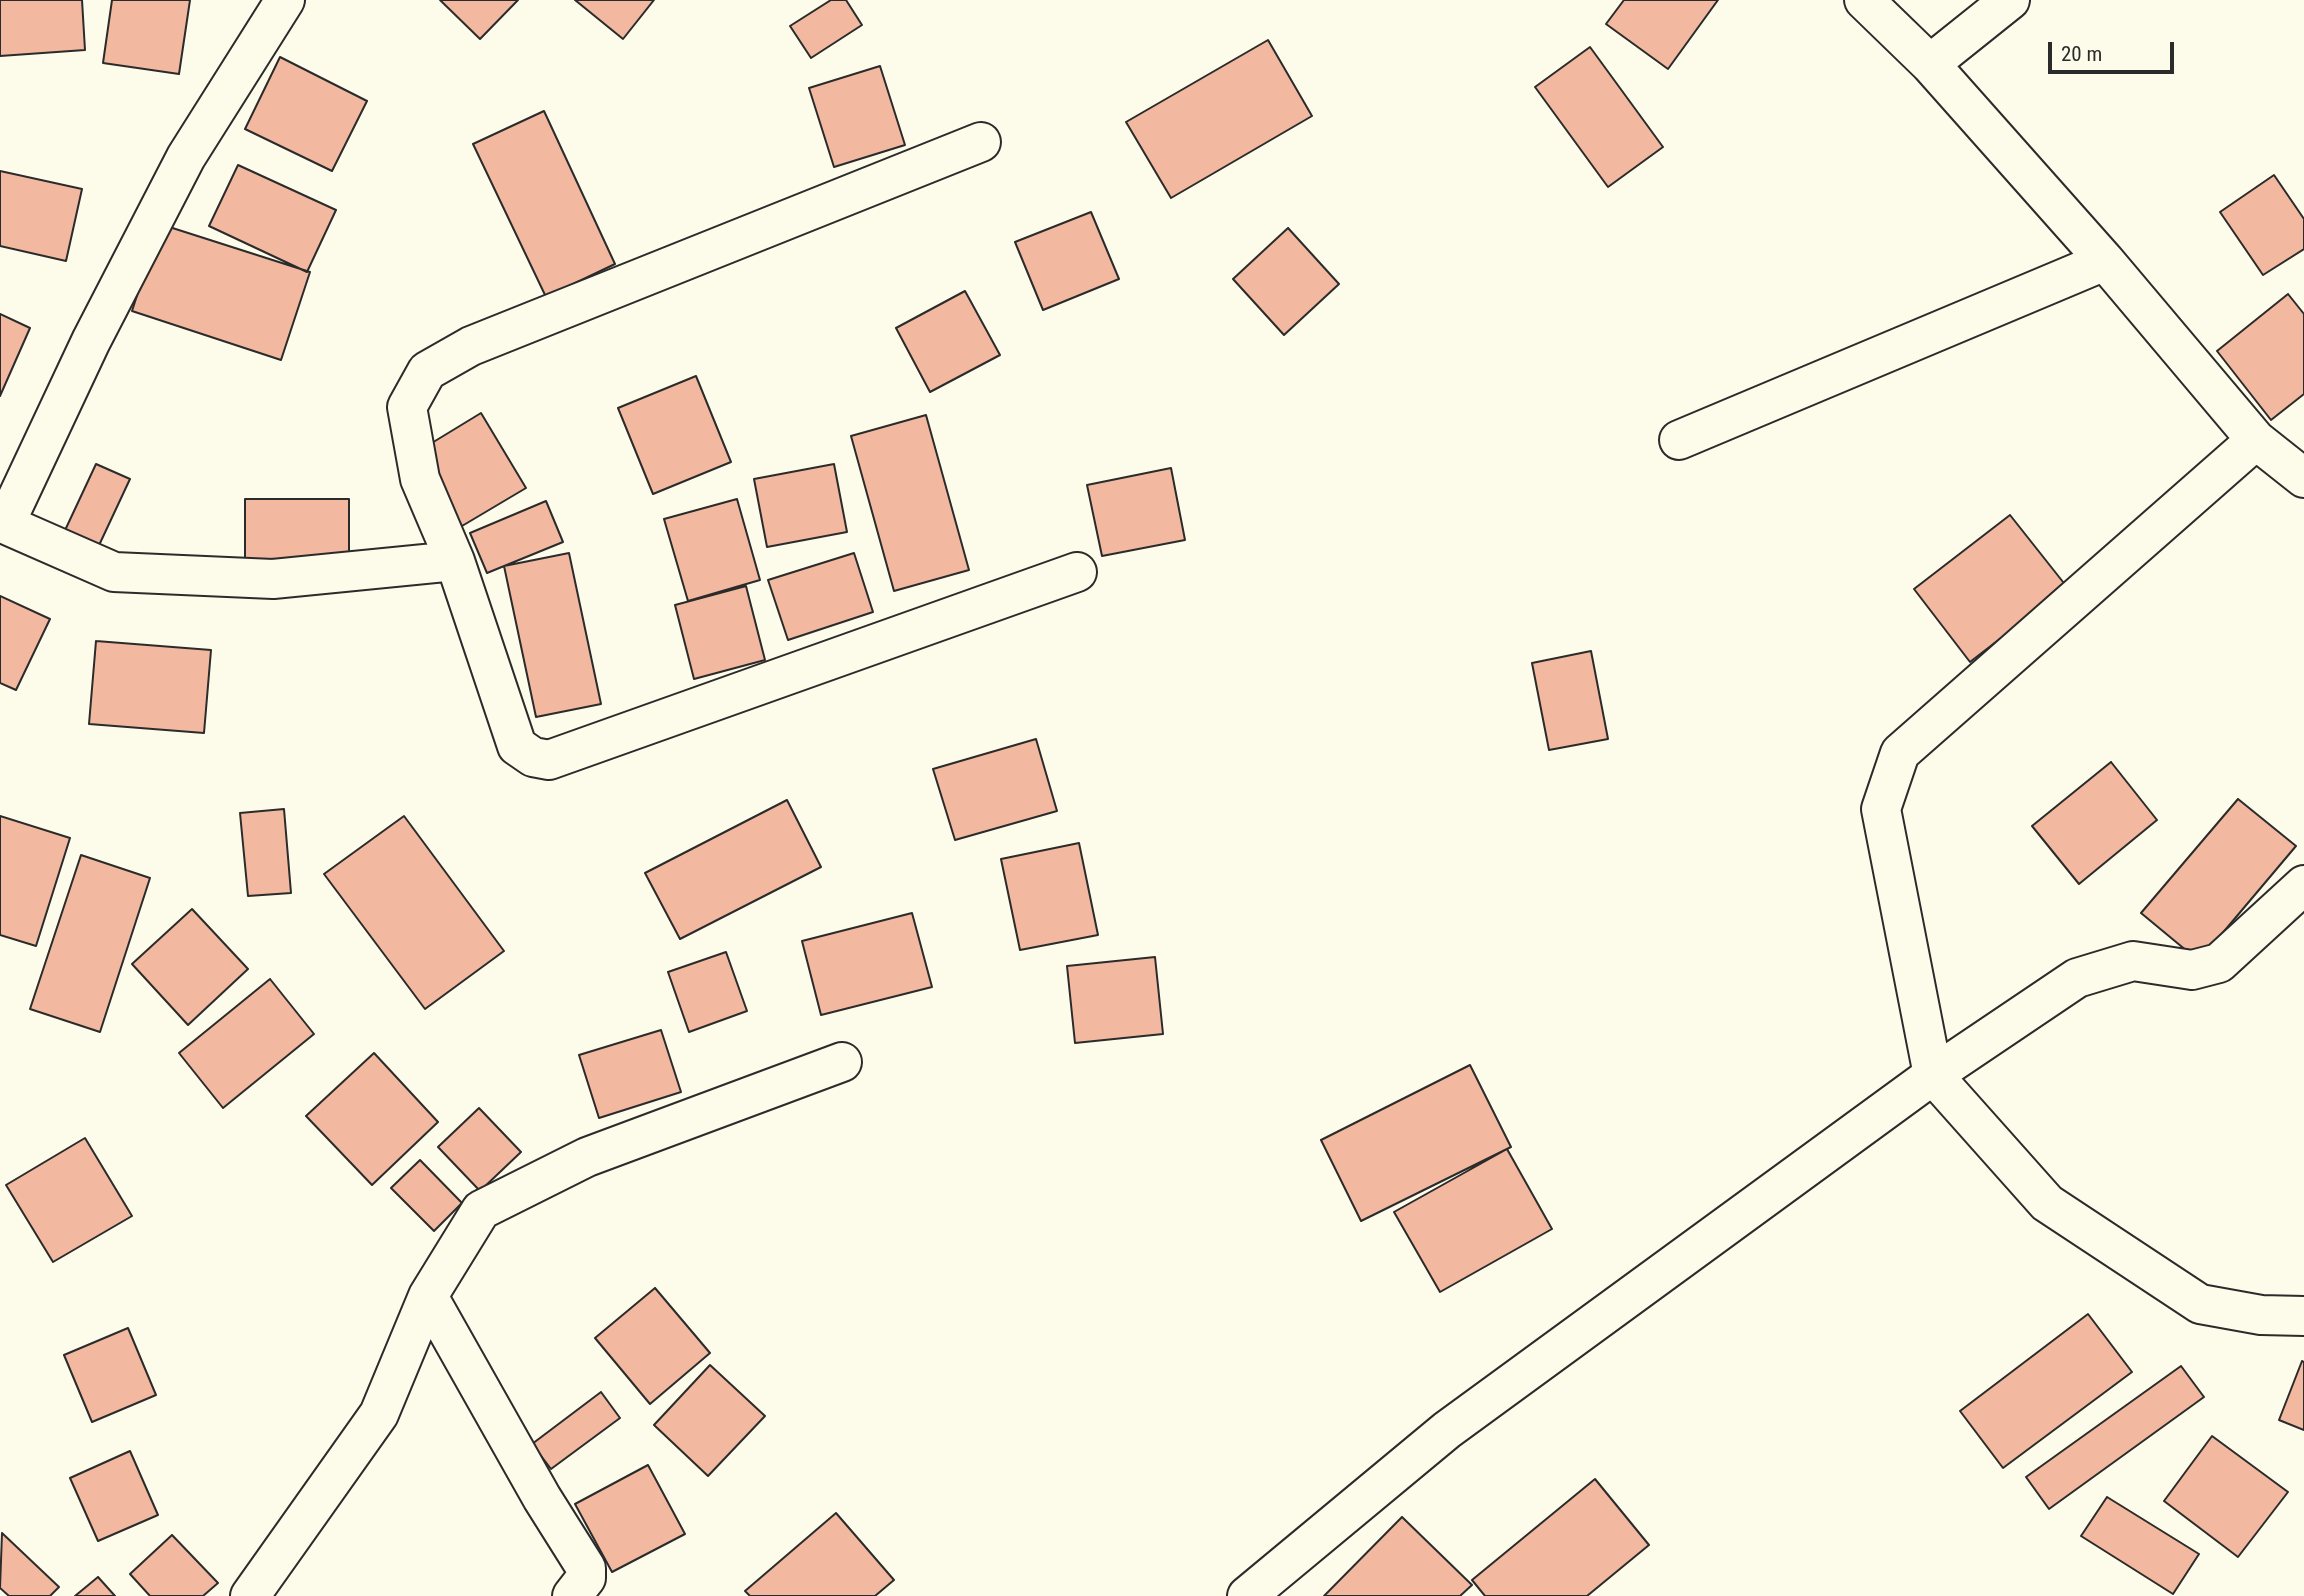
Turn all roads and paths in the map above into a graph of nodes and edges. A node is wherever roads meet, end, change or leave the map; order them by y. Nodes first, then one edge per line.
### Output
1 (285, 0) edge
2 (1864, 0) edge
3 (2010, 0) edge
4 (1930, 64) junction
5 (981, 142) dead end
6 (2105, 261) junction
7 (1679, 440) dead end
8 (2256, 440) junction
9 (2304, 478) edge
10 (3, 523) edge
11 (455, 561) junction
12 (1077, 572) dead end
13 (2304, 885) edge
14 (842, 1062) dead end
15 (1933, 1075) junction
16 (428, 1296) junction
17 (2304, 1316) edge
18 (250, 1596) edge
19 (572, 1596) edge
20 (1247, 1596) edge

1 - 10 street
2 - 4 street
3 - 4 street
4 - 6 street
5 - 11 street
6 - 7 street
6 - 8 street
8 - 9 street
8 - 15 street
10 - 11 street
11 - 12 street
13 - 15 street
14 - 16 street
15 - 17 street
15 - 20 street
16 - 18 street
16 - 19 street

